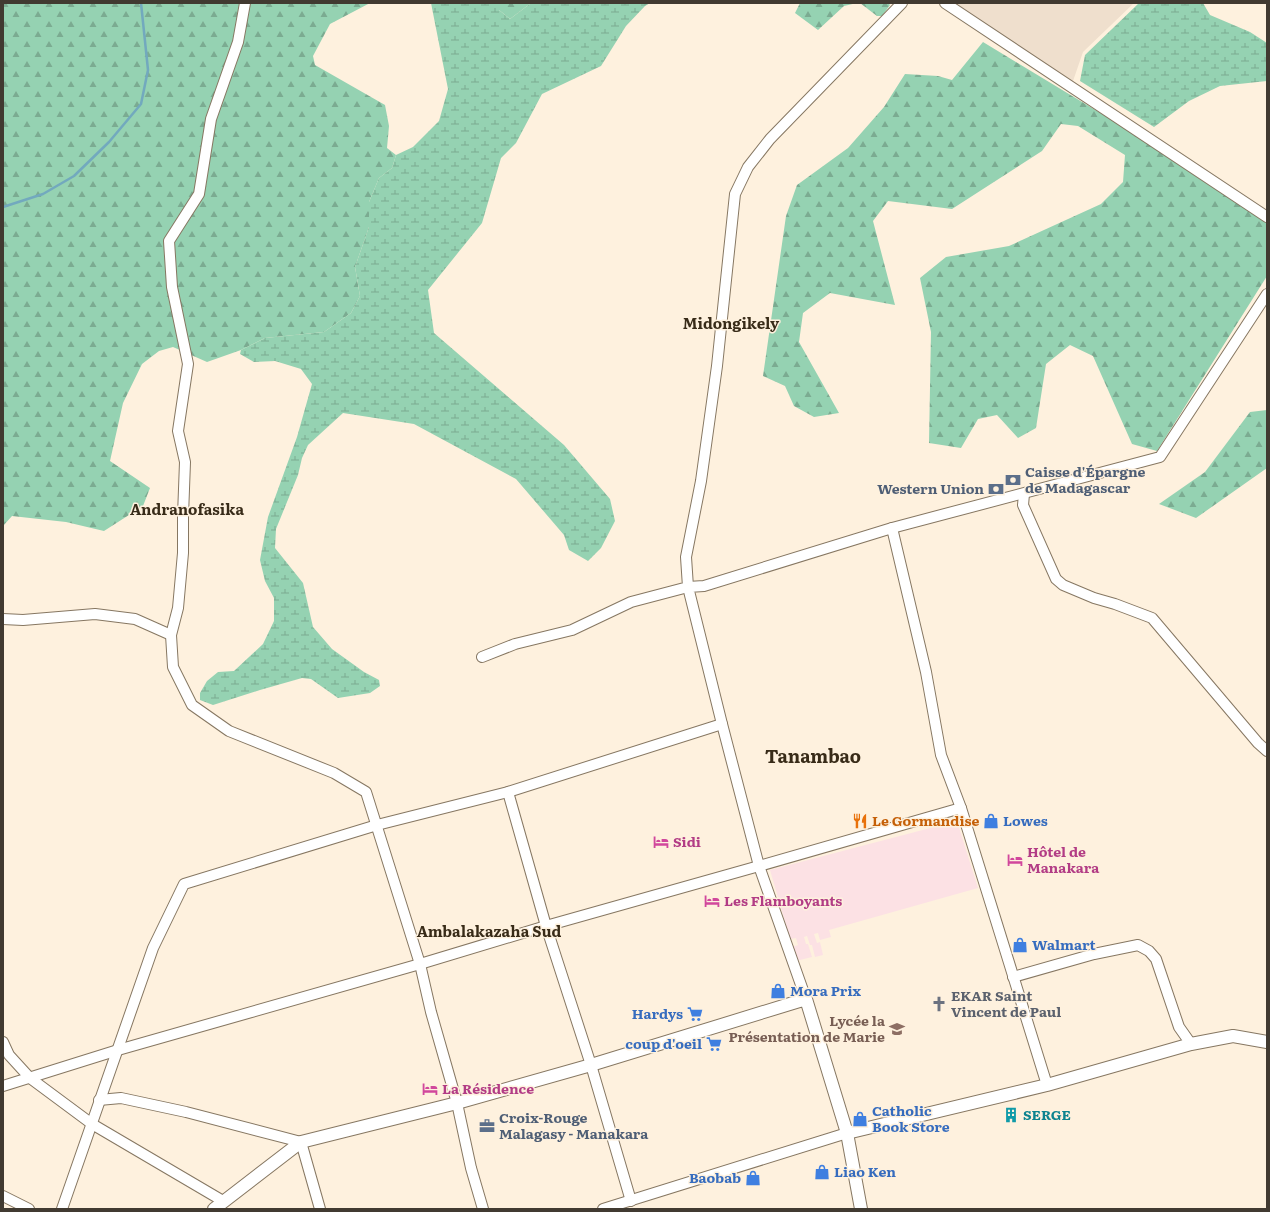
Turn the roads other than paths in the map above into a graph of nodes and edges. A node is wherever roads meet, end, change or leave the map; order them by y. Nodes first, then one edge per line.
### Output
1 (245, 3) edge
2 (902, 3) edge
3 (945, 3) edge
4 (1267, 217) edge
5 (1267, 294) edge
6 (1024, 494) junction
7 (892, 528) junction
8 (688, 587) junction
9 (3, 619) edge
10 (171, 635) junction
11 (482, 656) dead end
12 (722, 724) junction
13 (1267, 751) edge
14 (508, 792) junction
15 (961, 808) junction
16 (377, 825) junction
17 (759, 866) junction
18 (546, 926) junction
19 (420, 964) junction
20 (1014, 977) junction
21 (806, 999) junction
22 (3, 1042) edge
23 (1267, 1042) edge
24 (1191, 1044) junction
25 (118, 1050) junction
26 (591, 1065) junction
27 (30, 1078) junction
28 (1047, 1085) junction
29 (3, 1086) edge
30 (100, 1100) junction
31 (457, 1103) junction
32 (92, 1124) junction
33 (847, 1132) junction
34 (301, 1142) junction
35 (3, 1196) edge
36 (632, 1201) junction
37 (218, 1205) edge
38 (29, 1209) edge
39 (62, 1209) edge
40 (320, 1209) edge
41 (483, 1209) edge
42 (604, 1209) edge
43 (861, 1209) edge

1 - 10 street
2 - 8 street
3 - 4 street
5 - 6 street
6 - 7 street
6 - 13 street
7 - 8 street
7 - 15 street
8 - 11 street
8 - 12 street
9 - 10 street
10 - 16 street
12 - 14 street
12 - 17 street
14 - 16 street
14 - 18 street
15 - 17 street
15 - 20 street
16 - 19 street
16 - 25 street
17 - 18 street
17 - 21 street
18 - 19 street
18 - 26 street
19 - 25 street
19 - 31 street
20 - 24 street
20 - 28 street
21 - 26 street
21 - 33 street
22 - 27 street
23 - 24 street
24 - 28 street
25 - 27 street
25 - 30 street
26 - 31 street
26 - 36 street
27 - 29 street
27 - 32 street
28 - 33 street
30 - 32 street
30 - 34 street
31 - 34 street
31 - 41 street
32 - 37 street
32 - 39 street
33 - 36 street
33 - 43 street
34 - 37 street
34 - 40 street
35 - 38 street
36 - 42 street

